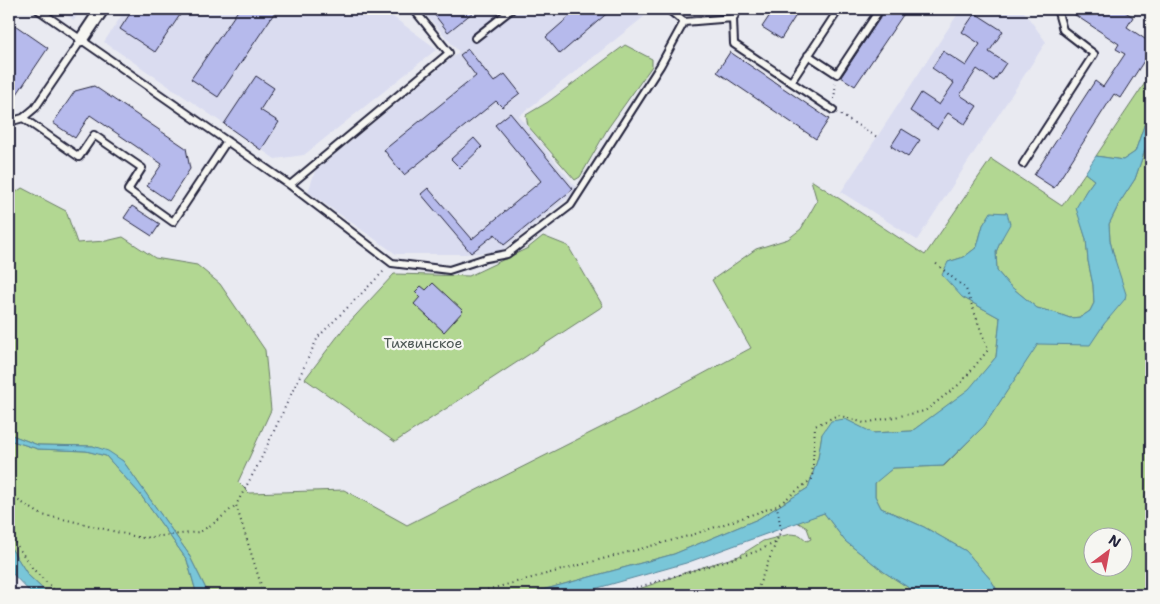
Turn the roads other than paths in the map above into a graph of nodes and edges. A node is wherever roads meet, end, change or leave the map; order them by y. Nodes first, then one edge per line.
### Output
1 (37, 9) edge
2 (102, 9) edge
3 (419, 9) edge
4 (512, 9) edge
5 (668, 9) edge
6 (739, 9) edge
7 (839, 9) edge
8 (880, 9) edge
9 (1057, 9) edge
10 (733, 18) junction
11 (684, 22) junction
12 (475, 38) dead end
13 (82, 39) junction
14 (808, 55) junction
15 (791, 82) junction
16 (833, 110) road end
17 (23, 118) junction
18 (9, 122) edge
19 (227, 141) junction
20 (1023, 164) dead end
21 (290, 185) junction

1 - 13 lane
2 - 13 street
3 - 21 lane
4 - 12 lane
5 - 11 lane
6 - 10 lane
7 - 14 lane
8 - 14 lane
9 - 20 lane
10 - 11 lane
10 - 15 lane
11 - 21 lane
13 - 17 lane
13 - 19 lane
14 - 15 lane
15 - 16 lane
17 - 18 lane
17 - 19 lane
19 - 21 lane

